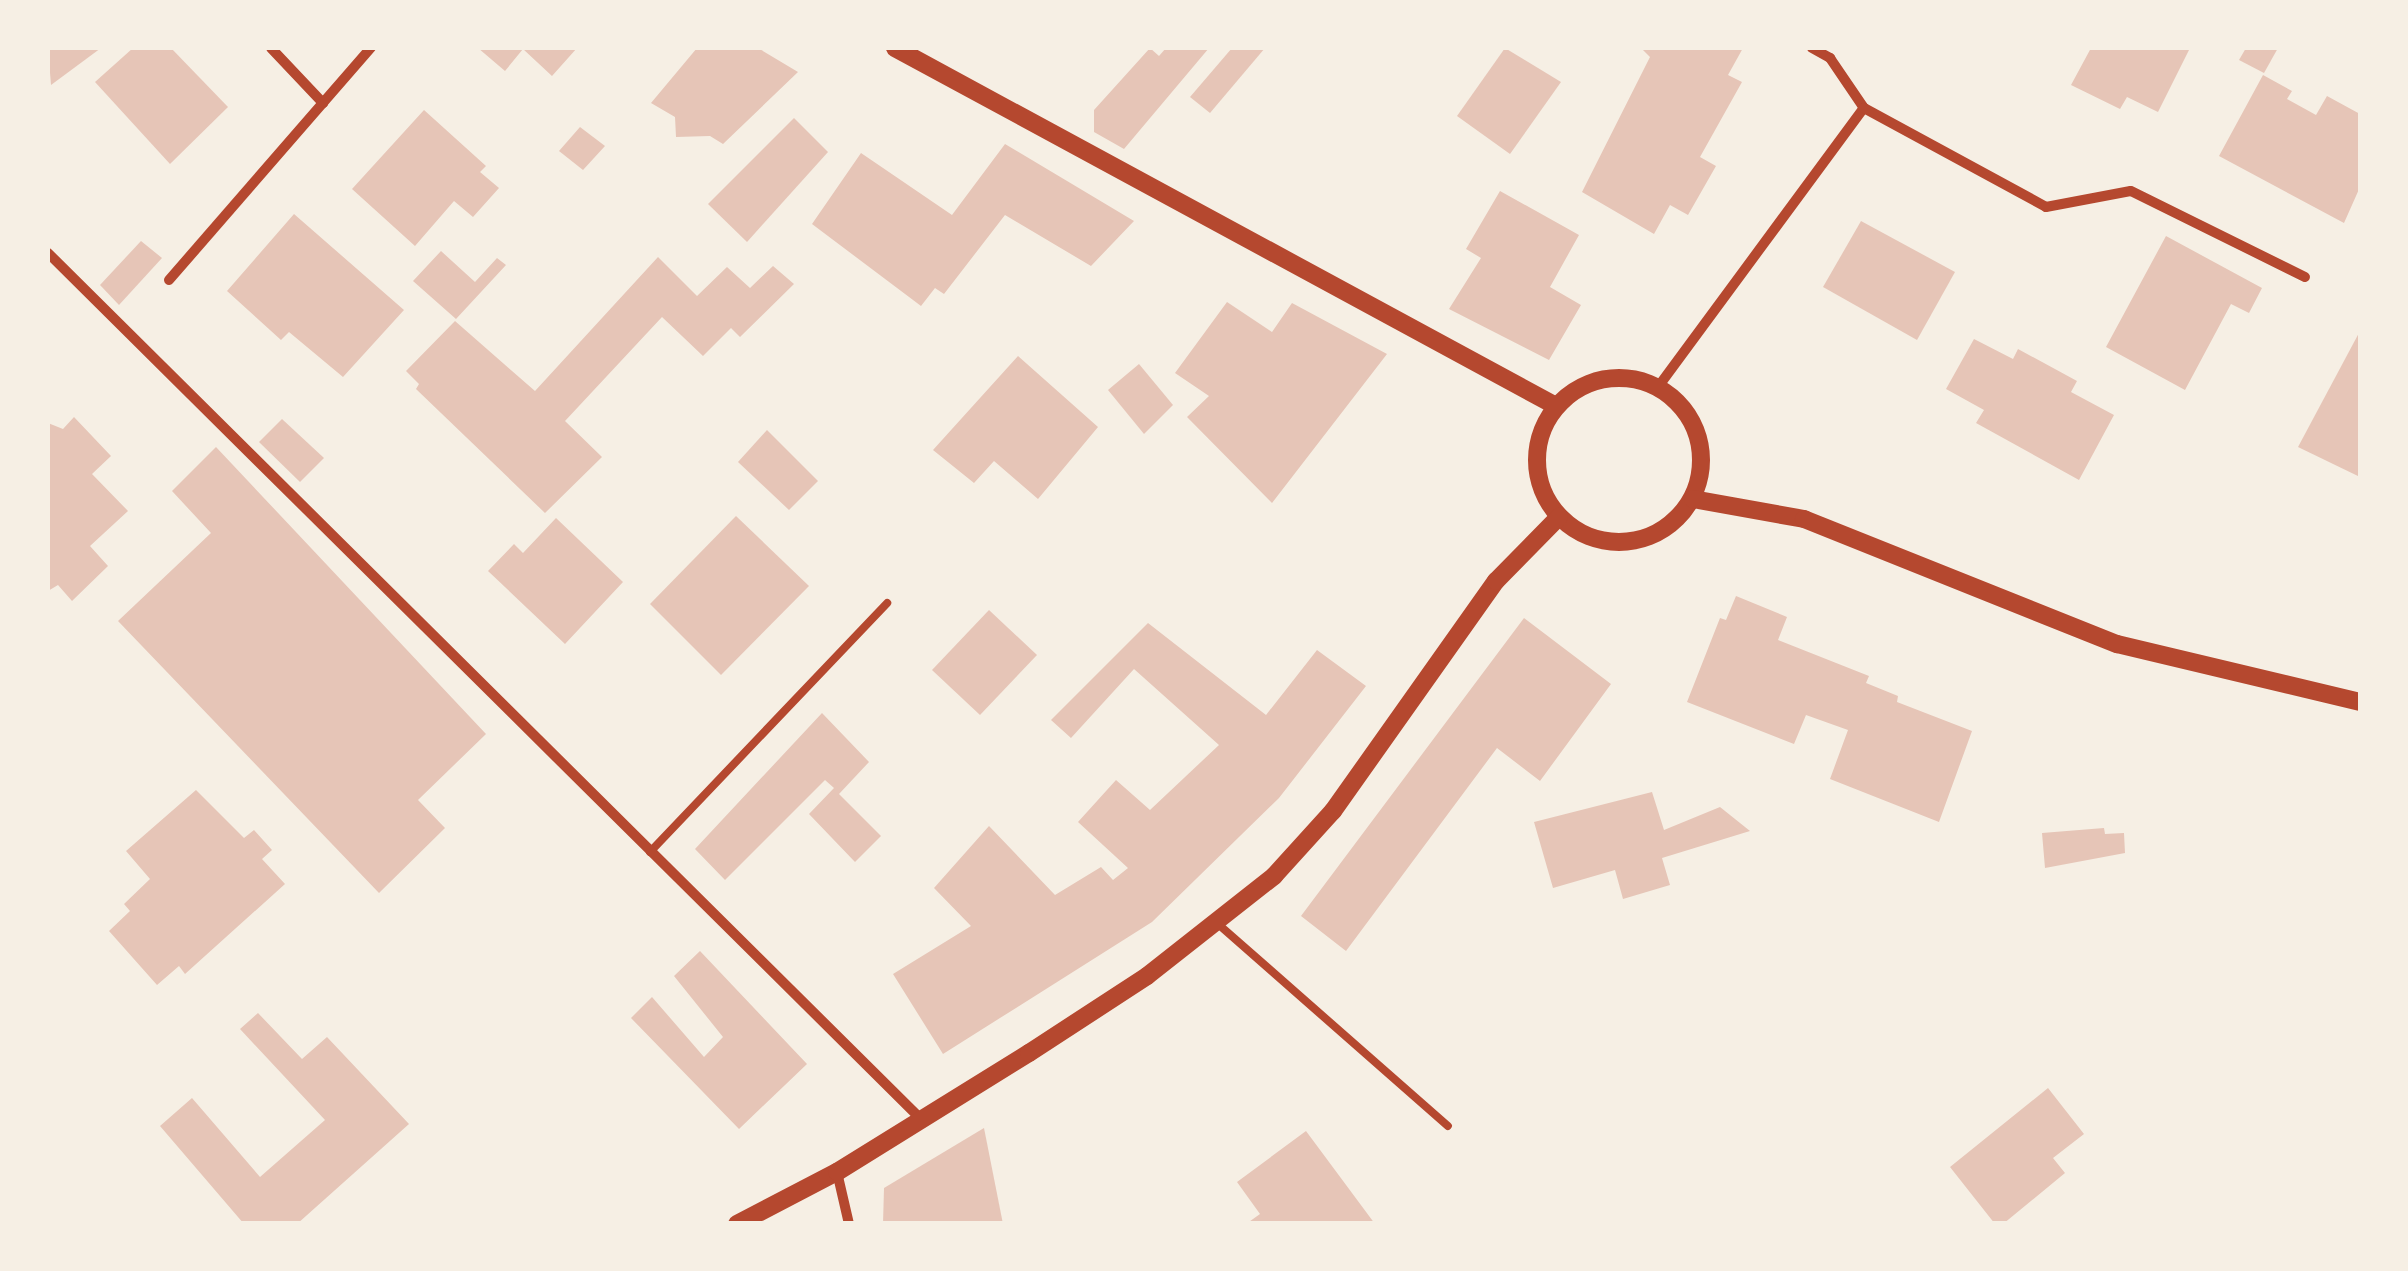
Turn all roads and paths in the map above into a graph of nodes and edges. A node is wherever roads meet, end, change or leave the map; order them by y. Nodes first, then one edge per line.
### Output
1 (271, 48) edge
2 (372, 48) edge
3 (895, 48) edge
4 (1812, 48) edge
5 (323, 103) junction
6 (1864, 108) junction
7 (48, 253) edge
8 (2304, 277) dead end
9 (168, 280) dead end
10 (1658, 387) junction
11 (1556, 406) junction
12 (1692, 499) junction
13 (1559, 517) junction
14 (887, 603) dead end
15 (2360, 702) edge
16 (650, 852) junction
17 (1218, 924) junction
18 (920, 1118) junction
19 (1448, 1126) dead end
20 (838, 1172) junction
21 (737, 1224) edge
22 (849, 1224) edge

1 - 5 street
2 - 5 street
3 - 11 street
4 - 6 street
5 - 9 street
6 - 8 street
6 - 10 street
7 - 16 street
10 - 11 street
10 - 12 street
11 - 13 street
12 - 13 street
12 - 15 street
13 - 17 street
14 - 16 lane
16 - 18 street
17 - 18 street
17 - 19 lane
18 - 20 street
20 - 21 street
20 - 22 street

